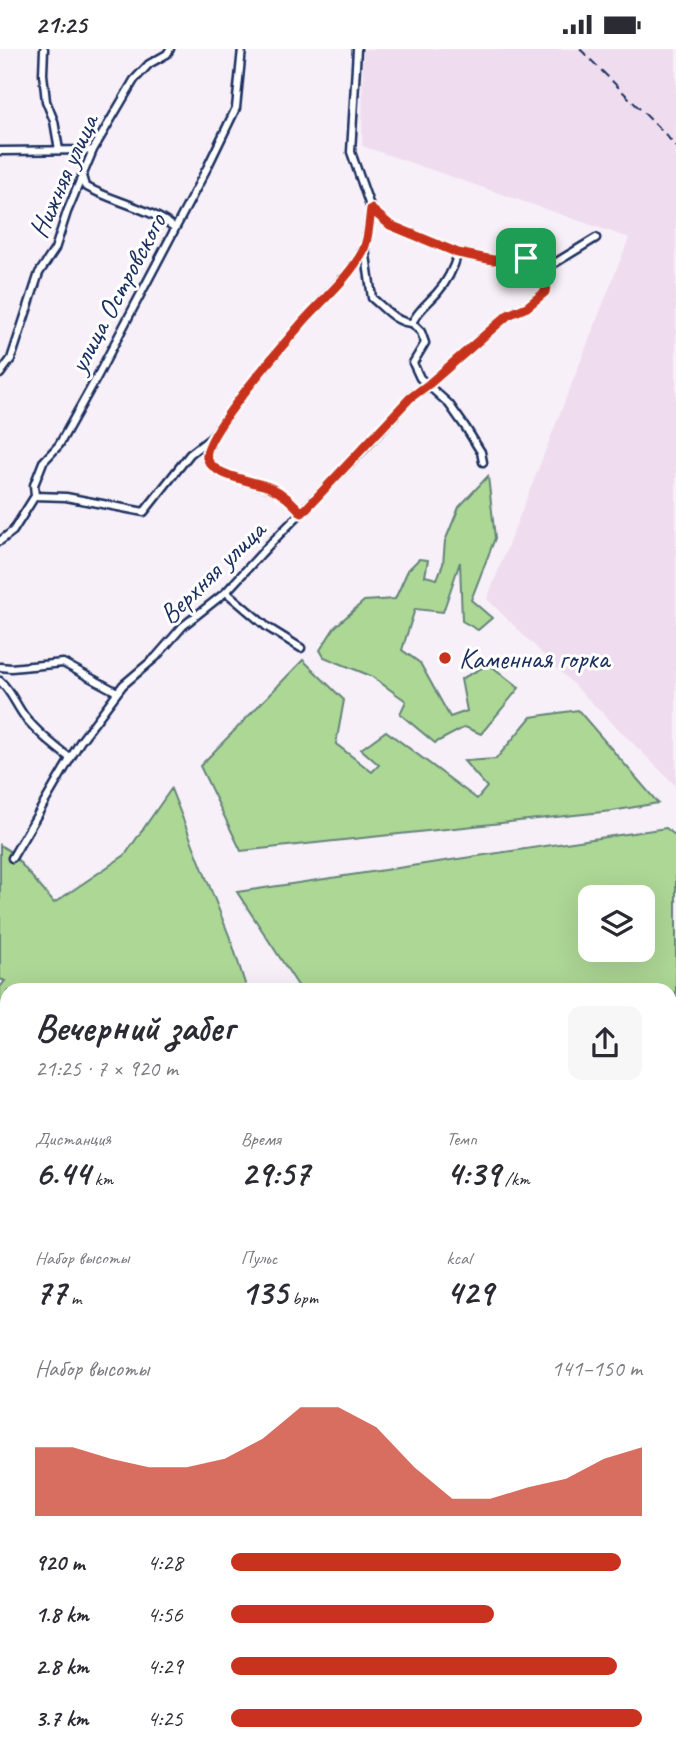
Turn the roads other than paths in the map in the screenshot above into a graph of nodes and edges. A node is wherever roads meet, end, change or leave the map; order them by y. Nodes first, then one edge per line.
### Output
1 (44, 49) edge
2 (170, 49) edge
3 (242, 49) edge
4 (357, 49) edge
5 (93, 150) junction
6 (0, 151) edge
7 (59, 151) junction
8 (82, 176) junction
9 (371, 209) junction
10 (175, 228) junction
11 (596, 238) dead end
12 (365, 248) junction
13 (458, 253) junction
14 (550, 266) junction
15 (412, 323) junction
16 (0, 374) edge
17 (429, 384) junction
18 (212, 437) junction
19 (483, 463) dead end
20 (36, 496) junction
21 (302, 513) junction
22 (0, 541) edge
23 (226, 591) junction
24 (300, 648) dead end
25 (0, 667) edge
26 (0, 681) edge
27 (117, 692) junction
28 (70, 758) junction
29 (12, 858) dead end

1 - 7 street
2 - 5 street, Нижняя улица
3 - 10 street, улица Островского
4 - 9 street
5 - 7 street
5 - 8 street, Нижняя улица
6 - 7 street
8 - 10 street
8 - 16 street, Нижняя улица
9 - 12 street
9 - 13 street
10 - 20 street, улица Островского
11 - 14 street
12 - 15 street
12 - 18 street
13 - 14 street
13 - 15 street
14 - 17 street, Верхняя улица
15 - 17 street
17 - 19 street
17 - 21 street, Верхняя улица
18 - 20 street
18 - 21 street
20 - 22 street, улица Островского
21 - 23 street, Верхняя улица
23 - 24 street
23 - 27 street, Верхняя улица
25 - 27 street
26 - 28 street
27 - 28 street, Верхняя улица
28 - 29 street, Верхняя улица

